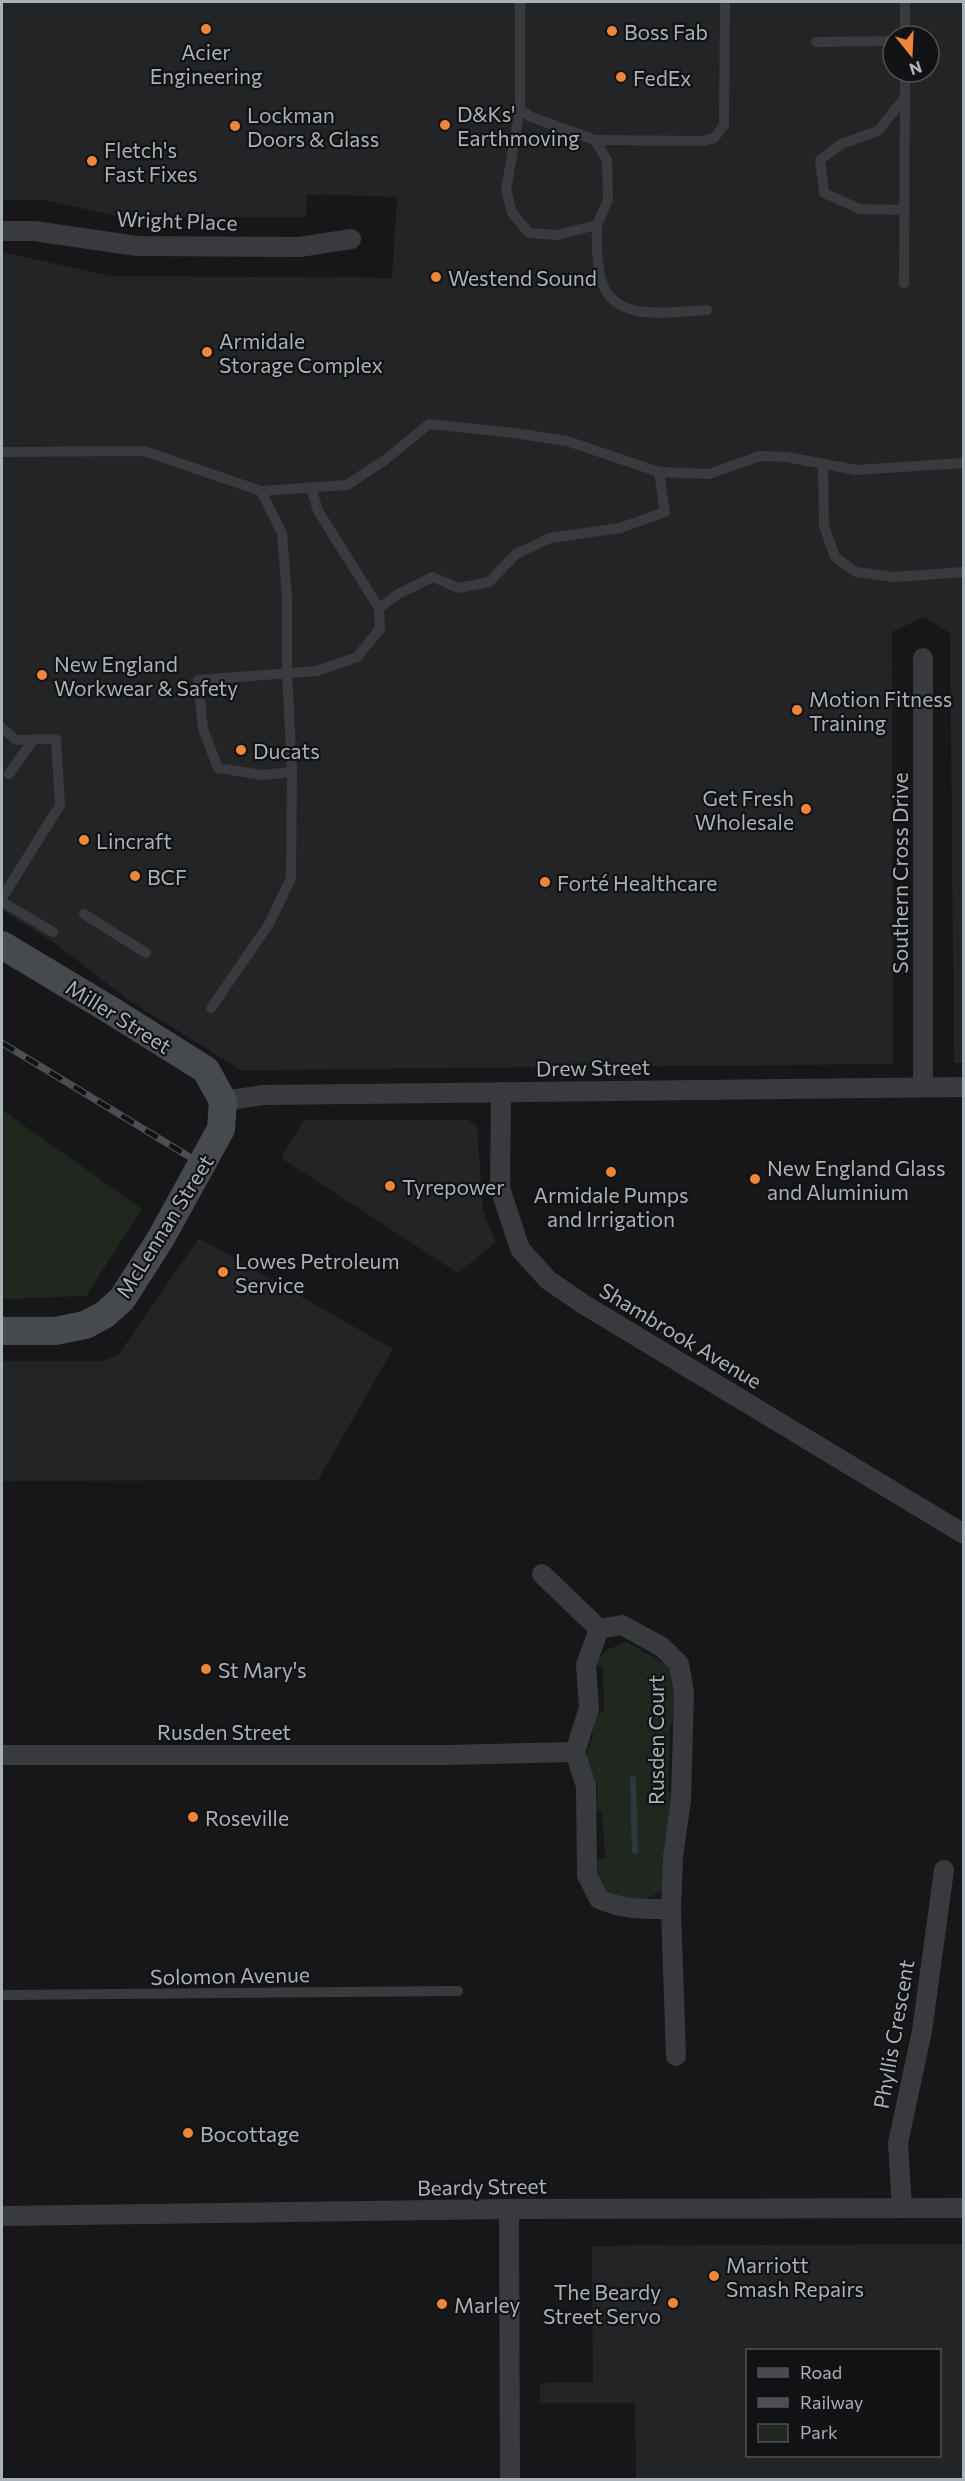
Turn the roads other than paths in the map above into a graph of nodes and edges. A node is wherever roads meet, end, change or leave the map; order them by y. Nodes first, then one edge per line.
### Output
1 (520, 2) edge
2 (725, 2) edge
3 (905, 2) edge
4 (905, 24) edge
5 (881, 41) edge
6 (816, 42) dead end
7 (905, 84) edge
8 (905, 97) junction
9 (520, 109) junction
10 (595, 140) junction
11 (905, 210) junction
12 (597, 225) junction
13 (2, 231) edge
14 (351, 239) dead end
15 (904, 283) dead end
16 (707, 310) dead end
17 (2, 452) edge
18 (963, 463) edge
19 (823, 464) junction
20 (660, 472) junction
21 (311, 487) junction
22 (261, 491) junction
23 (963, 572) edge
24 (379, 608) junction
25 (923, 658) dead end
26 (287, 672) junction
27 (2, 729) edge
28 (33, 740) junction
29 (292, 772) junction
30 (9, 774) dead end
31 (2, 900) edge
32 (84, 914) dead end
33 (53, 932) dead end
34 (2, 945) edge
35 (146, 952) dead end
36 (211, 1008) dead end
37 (923, 1087) junction
38 (963, 1087) edge
39 (501, 1092) junction
40 (223, 1101) junction
41 (2, 1331) edge
42 (963, 1534) edge
43 (542, 1574) dead end
44 (599, 1629) junction
45 (575, 1752) junction
46 (2, 1755) edge
47 (944, 1870) dead end
48 (671, 1909) junction
49 (458, 1991) dead end
50 (2, 1995) edge
51 (675, 2056) dead end
52 (902, 2206) junction
53 (963, 2208) edge
54 (509, 2209) junction
55 (2, 2216) edge
56 (510, 2480) edge

1 - 9 lane
2 - 10 lane
3 - 4 lane
5 - 6 lane
7 - 8 lane
8 - 11 lane
8 - 11 lane
9 - 10 lane
9 - 12 lane
10 - 12 lane
11 - 15 lane
12 - 16 lane
13 - 14 street, Wright Place
17 - 22 lane
18 - 19 lane
19 - 20 lane
19 - 23 lane
20 - 21 lane
20 - 24 lane
21 - 22 lane
21 - 24 lane
22 - 26 lane
24 - 26 lane
25 - 37 street, Southern Cross Drive
26 - 29 lane
26 - 29 lane
27 - 28 lane
28 - 30 lane
28 - 31 lane
29 - 36 lane
31 - 33 lane
32 - 35 lane
34 - 40 street, Miller Street
37 - 38 street, Drew Street
37 - 39 street, Drew Street
39 - 40 street, Drew Street
39 - 42 street, Shambrook Avenue
40 - 41 street, McLennan Street
43 - 44 street
44 - 45 street
44 - 48 street, Rusden Court
45 - 46 street, Rusden Street
45 - 48 street
47 - 52 street, Phyllis Crescent
48 - 51 street, Rusden Court
49 - 50 lane, Solomon Avenue
52 - 53 street, Beardy Street
52 - 54 street, Beardy Street
54 - 55 street, Beardy Street
54 - 56 street

